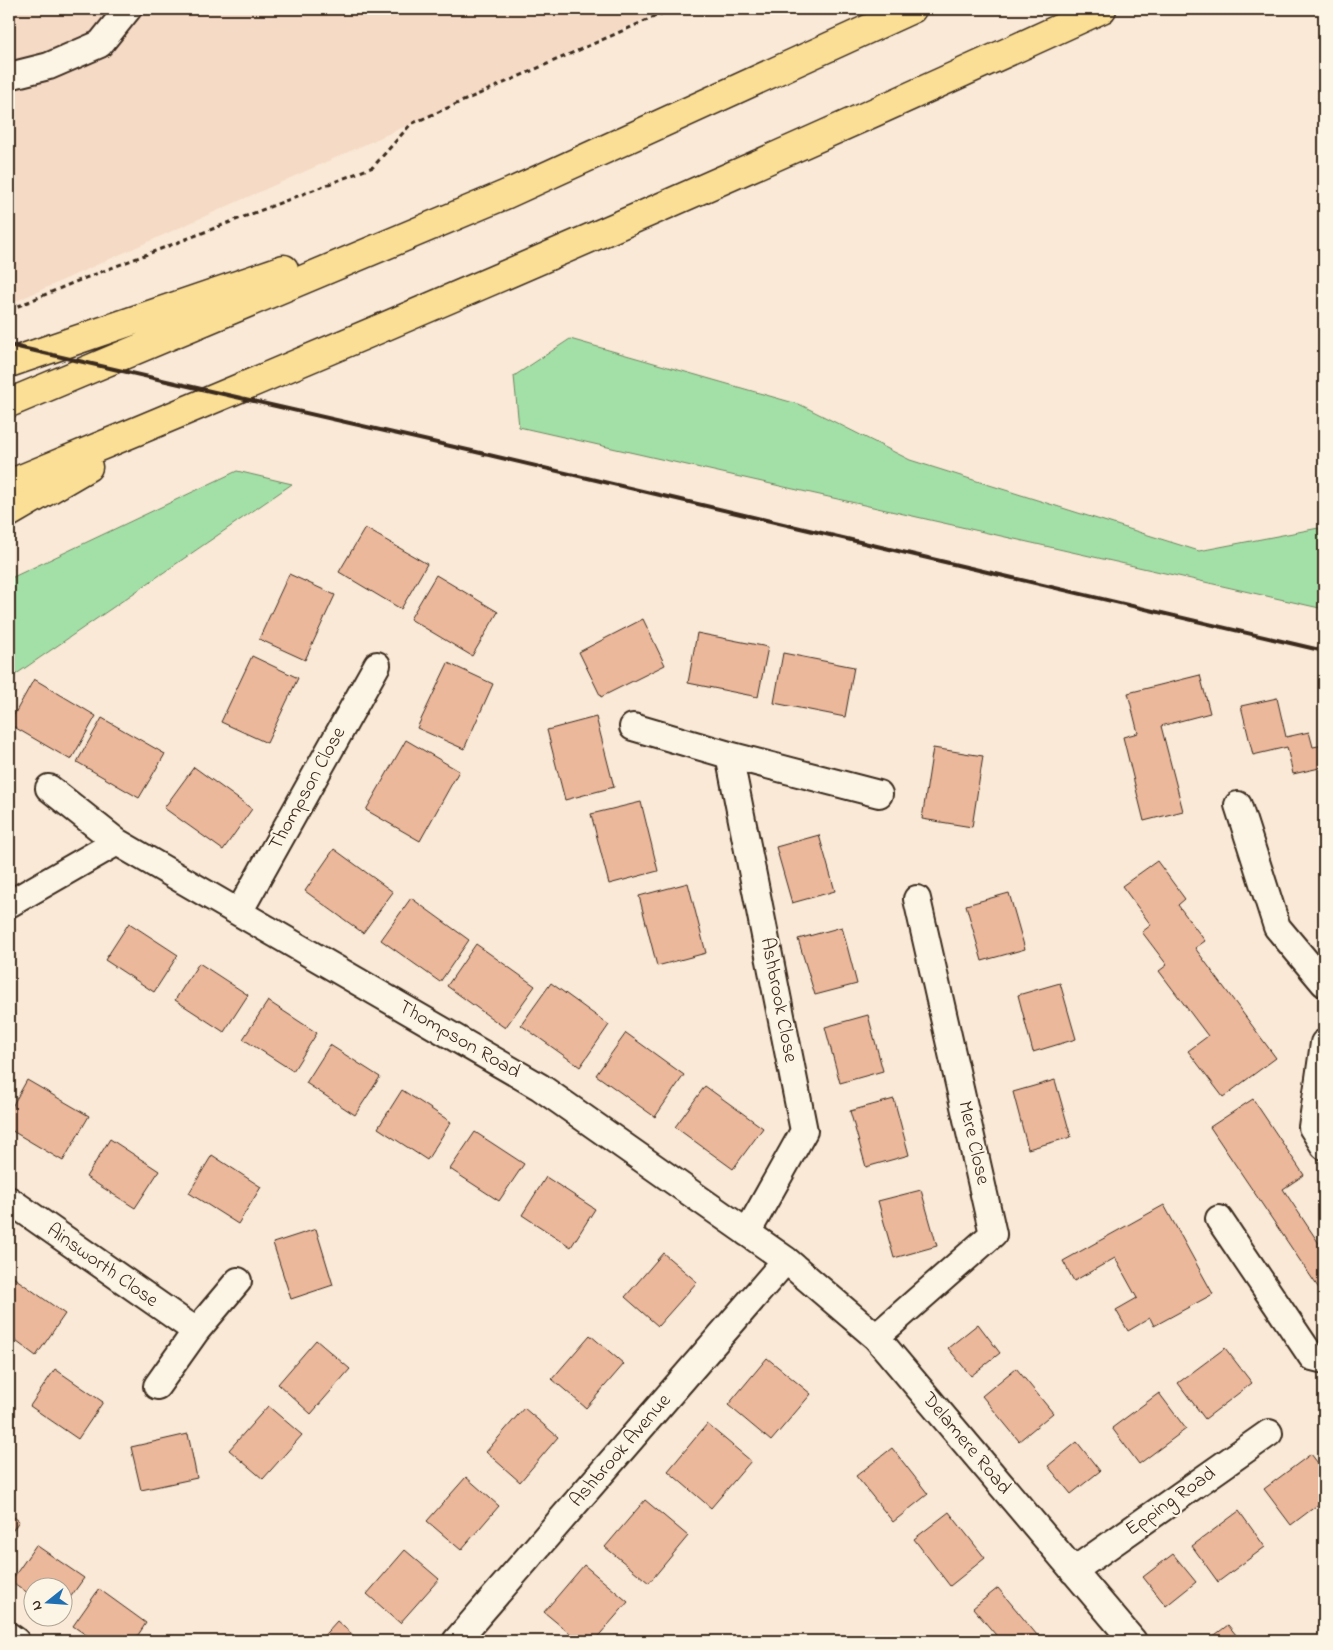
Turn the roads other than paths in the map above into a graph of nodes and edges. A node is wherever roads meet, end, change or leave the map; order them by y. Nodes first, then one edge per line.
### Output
1 (128, 9) edge
2 (912, 9) edge
3 (1102, 9) edge
4 (9, 76) edge
5 (507, 194) junction
6 (9, 363) edge
7 (9, 403) edge
8 (175, 416) junction
9 (9, 484) edge
10 (9, 513) edge
11 (377, 665) dead end
12 (633, 727) dead end
13 (729, 755) junction
14 (49, 788) dead end
15 (879, 794) dead end
16 (1238, 805) dead end
17 (117, 842) junction
18 (917, 899) dead end
19 (9, 904) edge
20 (240, 912) junction
21 (1324, 983) edge
22 (1324, 1044) edge
23 (1324, 1146) edge
24 (9, 1200) edge
25 (1219, 1219) dead end
26 (747, 1234) junction
27 (786, 1260) junction
28 (238, 1281) dead end
29 (196, 1331) junction
30 (876, 1337) junction
31 (1324, 1360) edge
32 (157, 1386) dead end
33 (1269, 1433) dead end
34 (1073, 1571) junction
35 (9, 1636) edge
36 (16, 1641) edge
37 (456, 1641) edge
38 (1133, 1641) edge

1 - 4 street
2 - 5 highway
3 - 8 highway
5 - 6 highway
5 - 7 highway
8 - 9 highway
8 - 10 highway
11 - 20 street, Thompson Close
12 - 13 street
13 - 15 street
13 - 26 street, Ashbrook Close
14 - 17 street, Thompson Road
16 - 21 street
17 - 19 street
17 - 20 street, Thompson Road
18 - 30 street, Mere Close
20 - 26 street, Thompson Road
22 - 23 street
24 - 29 street, Ainsworth Close
25 - 31 street
26 - 27 street, Thompson Road
27 - 30 street, Delamere Road
27 - 37 street, Ashbrook Avenue
28 - 29 street
29 - 32 street
30 - 34 street, Delamere Road
33 - 34 street, Epping Road
34 - 38 street, Delamere Road
35 - 36 street

